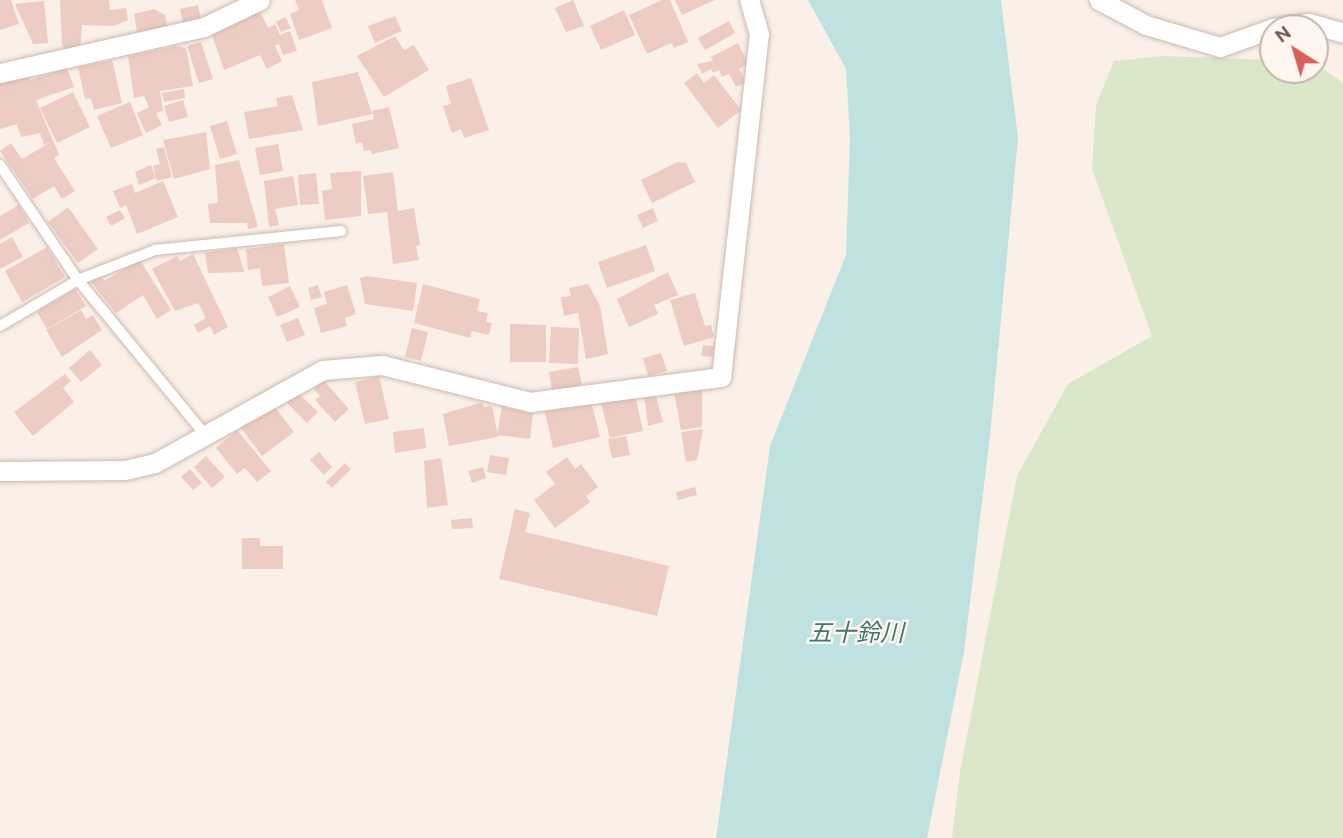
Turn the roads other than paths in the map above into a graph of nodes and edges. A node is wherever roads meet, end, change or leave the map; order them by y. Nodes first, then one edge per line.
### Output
1 (260, 0) edge
2 (749, 0) edge
3 (1099, 0) edge
4 (1259, 33) edge
5 (0, 73) edge
6 (0, 165) edge
7 (341, 231) dead end
8 (78, 280) junction
9 (0, 326) edge
10 (206, 436) junction
11 (0, 471) edge

1 - 5 street
2 - 10 street
3 - 4 street
6 - 8 lane
7 - 8 lane
8 - 9 lane
8 - 10 lane
10 - 11 street

